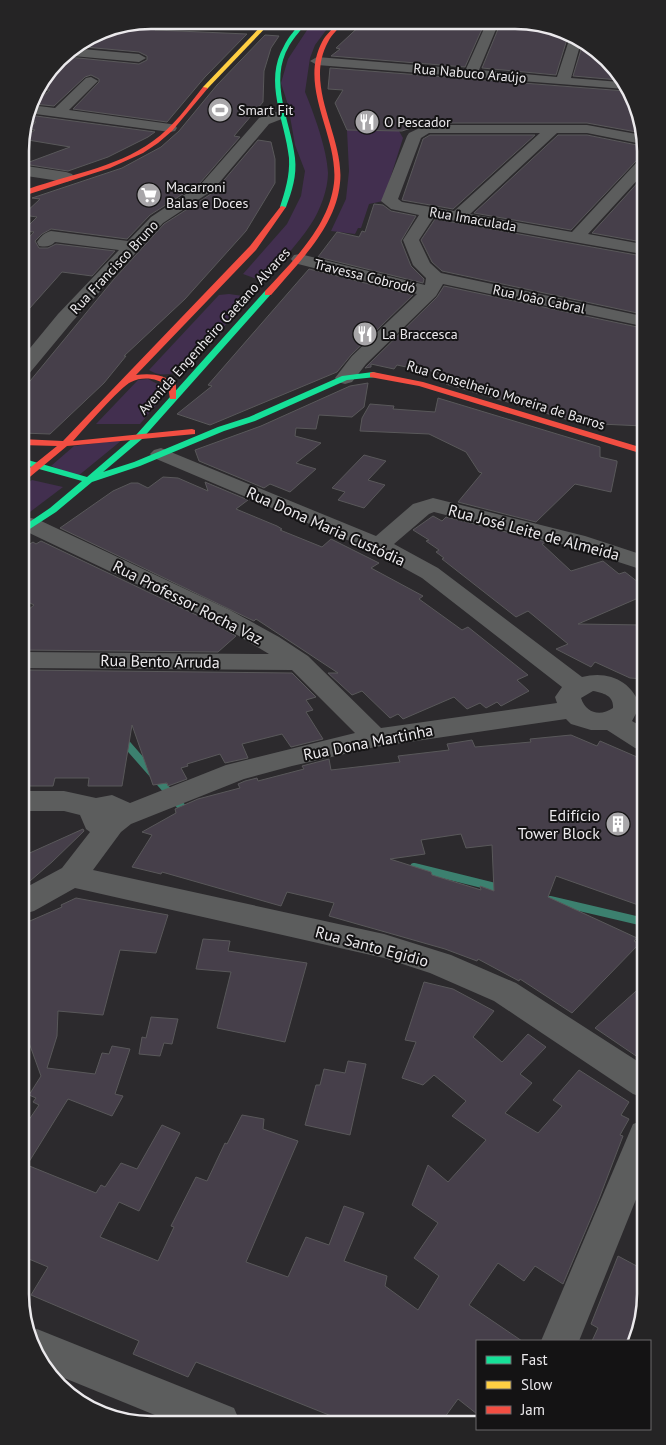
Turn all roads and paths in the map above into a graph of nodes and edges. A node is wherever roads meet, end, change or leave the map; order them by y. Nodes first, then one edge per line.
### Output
1 (261, 29) edge
2 (298, 29) edge
3 (335, 29) edge
4 (491, 29) edge
5 (574, 44) edge
6 (78, 53) edge
7 (139, 58) dead end
8 (317, 61) junction
9 (471, 73) junction
10 (563, 80) junction
11 (91, 81) dead end
12 (618, 86) edge
13 (36, 110) edge
14 (58, 113) junction
15 (282, 114) junction
16 (170, 128) junction
17 (552, 130) junction
18 (636, 139) edge
19 (637, 170) edge
20 (29, 171) edge
21 (66, 177) junction
22 (29, 191) edge
23 (430, 211) junction
24 (458, 217) junction
25 (576, 237) junction
26 (45, 242) dead end
27 (132, 246) junction
28 (637, 248) edge
29 (300, 260) junction
30 (280, 279) junction
31 (267, 281) dead end
32 (432, 285) junction
33 (231, 292) dead end
34 (247, 294) dead end
35 (206, 297) junction
36 (258, 302) junction
37 (637, 320) edge
38 (29, 361) edge
39 (345, 378) junction
40 (125, 381) junction
41 (173, 397) junction
42 (221, 429) junction
43 (139, 437) junction
44 (29, 442) edge
45 (64, 444) junction
46 (637, 449) edge
47 (161, 454) junction
48 (29, 463) edge
49 (39, 465) junction
50 (29, 473) edge
51 (88, 480) junction
52 (29, 526) edge
53 (29, 529) edge
54 (379, 545) junction
55 (637, 561) edge
56 (29, 660) edge
57 (299, 662) junction
58 (633, 695) edge
59 (574, 698) junction
60 (613, 721) junction
61 (637, 736) edge
62 (375, 738) junction
63 (29, 801) edge
64 (107, 817) junction
65 (72, 876) junction
66 (29, 901) edge
67 (637, 1079) edge
68 (637, 1154) edge
69 (560, 1340) edge
70 (43, 1350) edge
71 (194, 1416) edge

1 - 16 main road
2 - 15 main road, Avenida Engenheiro Caetano Alvares
3 - 8 main road, Avenida Engenheiro Caetano Alvares
4 - 9 street
5 - 10 street
6 - 7 street
8 - 9 street, Rua Nabuco Araújo
8 - 29 main road, Avenida Engenheiro Caetano Alvares
9 - 10 street, Rua Nabuco Araújo
10 - 12 street, Rua Nabuco Araújo
11 - 14 street
13 - 14 street
14 - 16 street
15 - 27 street, Rua Francisco Bruno
15 - 35 main road, Avenida Engenheiro Caetano Alvares
16 - 21 main road
17 - 18 street
17 - 23 street, Rua Imaculada
17 - 24 street
19 - 25 street
20 - 21 street
21 - 22 main road
23 - 24 street, Rua Imaculada
23 - 32 street
24 - 25 street, Rua Imaculada
25 - 28 street, Rua Imaculada
26 - 27 street
27 - 38 street, Rua Francisco Bruno
29 - 30 main road, Avenida Engenheiro Caetano Alvares
29 - 32 street, Travessa Cobrodó
30 - 31 main road
30 - 36 main road, Avenida Engenheiro Caetano Alvares
32 - 37 street, Rua João Cabral
32 - 39 street
33 - 35 main road
34 - 36 main road
35 - 40 main road, Avenida Engenheiro Caetano Alvares
36 - 41 main road, Avenida Engenheiro Caetano Alvares
39 - 42 main road, Rua Conselheiro Moreira de Barros
39 - 46 main road, Rua Conselheiro Moreira de Barros
40 - 41 main road
40 - 45 main road, Avenida Engenheiro Caetano Alvares
41 - 43 main road, Avenida Engenheiro Caetano Alvares
42 - 43 main road, Rua Conselheiro Moreira de Barros
42 - 47 main road, Rua Conselheiro Moreira de Barros
43 - 45 main road, Rua Conselheiro Moreira de Barros
43 - 51 main road, Avenida Engenheiro Caetano Alvares
44 - 45 main road, Rua Conselheiro Moreira de Barros
45 - 49 main road, Avenida Engenheiro Caetano Alvares
47 - 51 main road, Rua Conselheiro Moreira de Barros
47 - 54 street, Rua Dona Maria Custódia
48 - 49 main road
49 - 50 main road, Avenida Engenheiro Caetano Alvares
49 - 51 main road
51 - 52 main road, Avenida Engenheiro Caetano Alvares
53 - 57 street, Rua Professor Rocha Vaz
54 - 55 street, Rua José Leite de Almeida
54 - 59 street, Rua Dona Maria Custódia
56 - 57 street, Rua Bento Arruda
57 - 62 street, Rua Professor Rocha Vaz
58 - 59 street, Rua Dona Martinha
58 - 60 street
59 - 60 street, Rua Dona Maria Custódia
59 - 62 street, Rua Dona Martinha
60 - 61 street
62 - 64 street, Rua Dona Martinha
63 - 64 street
64 - 65 street, Rua Dona Martinha
65 - 66 street, Rua Dona Martinha
65 - 67 street, Rua Santo Egidio
68 - 69 street
70 - 71 street

